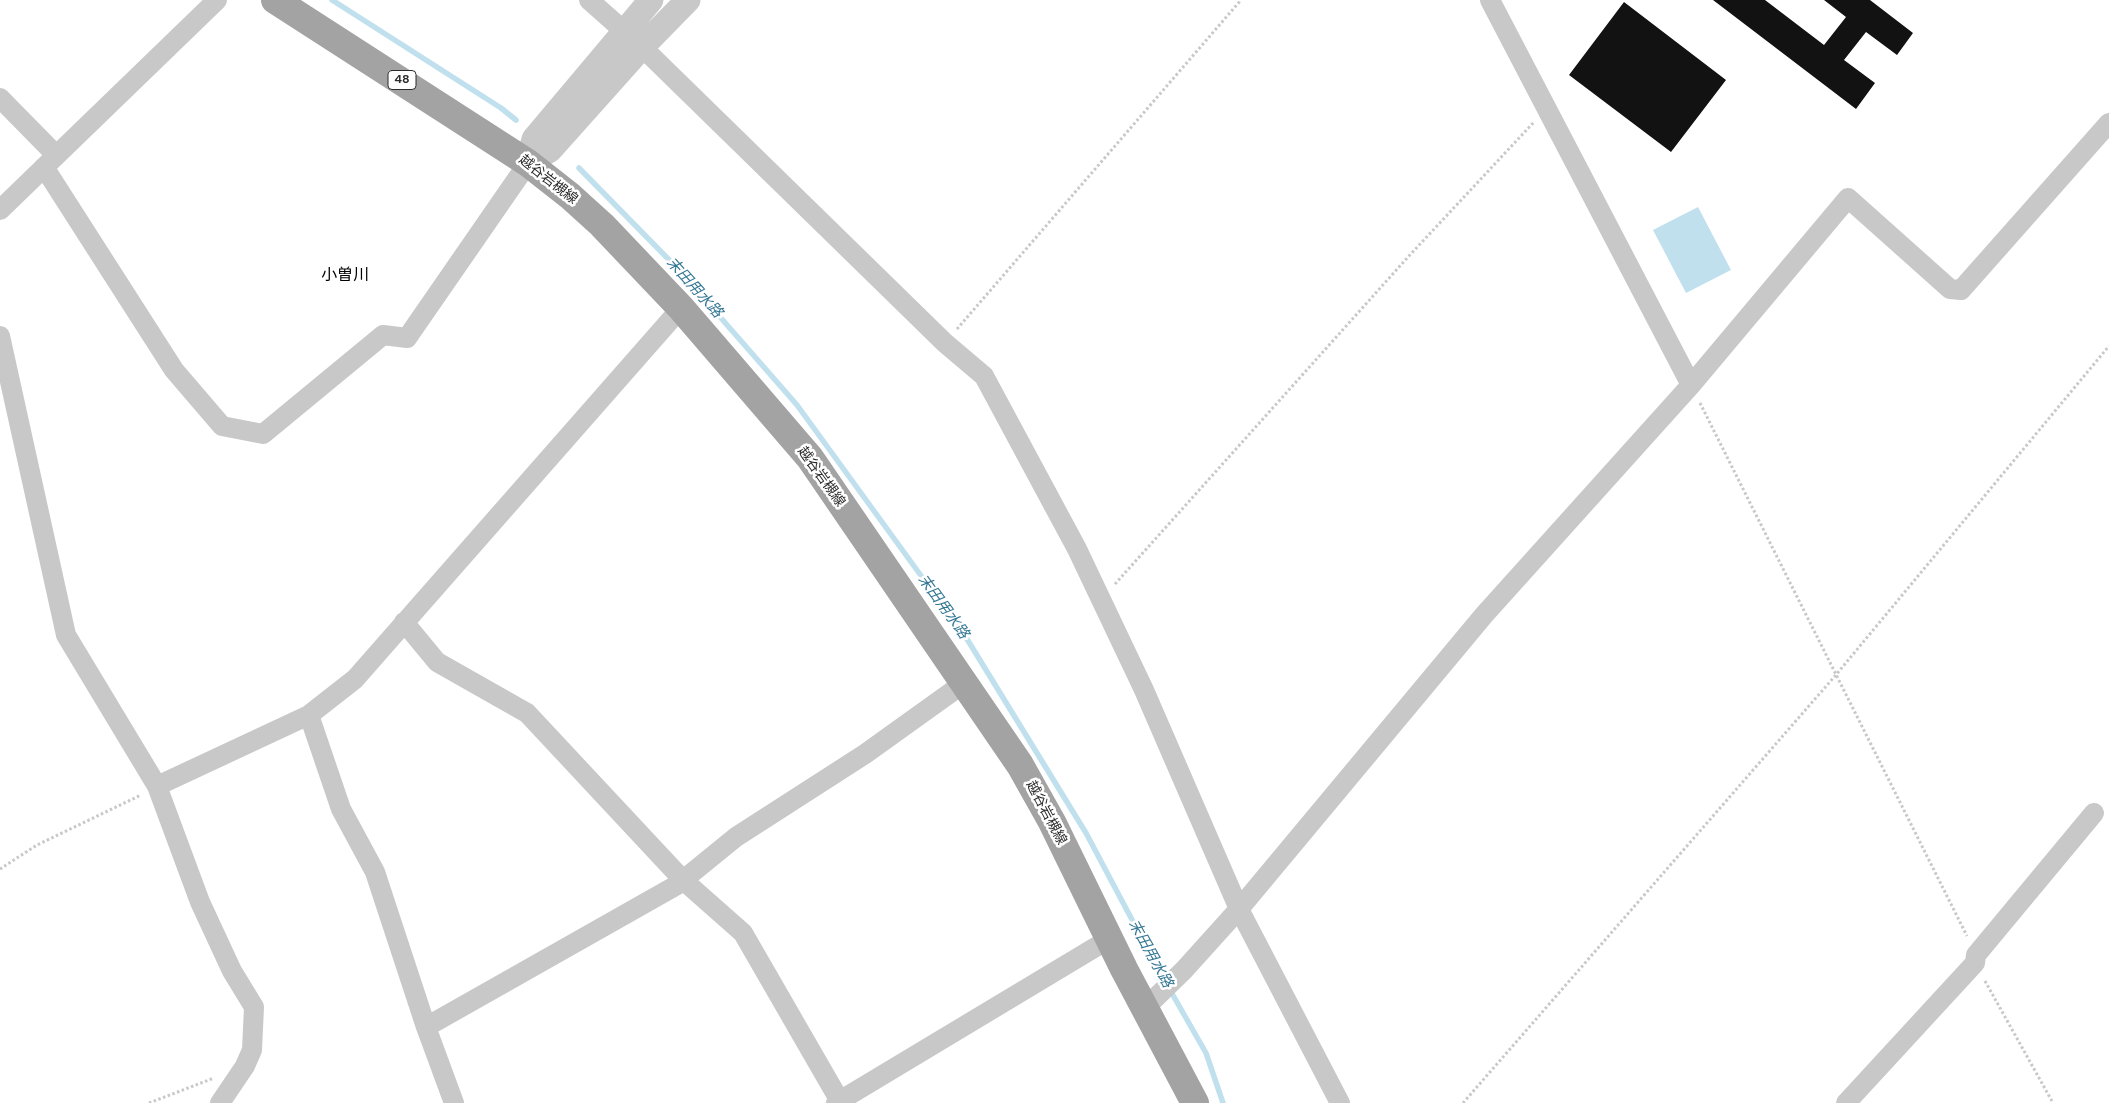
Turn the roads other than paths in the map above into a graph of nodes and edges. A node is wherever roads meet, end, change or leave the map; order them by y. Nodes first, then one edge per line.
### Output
1 (217, 0) edge
2 (275, 0) edge
3 (589, 0) edge
4 (651, 0) edge
5 (688, 0) edge
6 (1490, 0) edge
7 (633, 39) junction
8 (0, 98) edge
9 (2109, 123) edge
10 (50, 161) junction
11 (528, 163) junction
12 (0, 210) edge
13 (681, 308) junction
14 (0, 336) edge
15 (1691, 385) junction
16 (404, 622) junction
17 (964, 683) junction
18 (309, 715) junction
19 (158, 786) junction
20 (2094, 813) dead end
21 (683, 880) junction
22 (1239, 909) junction
23 (1109, 939) junction
24 (1161, 993) junction
25 (426, 1027) junction
26 (839, 1102) edge
27 (220, 1103) edge
28 (454, 1103) edge
29 (1195, 1103) edge
30 (1340, 1103) edge
31 (1846, 1103) edge

1 - 10 street
2 - 11 main road, 越谷岩槻線 / 48
3 - 7 street
4 - 7 street
5 - 7 street
6 - 15 street
7 - 11 street
7 - 22 street
8 - 10 street
9 - 15 street
10 - 11 street
10 - 12 street
11 - 13 main road, 越谷岩槻線 / 48
13 - 16 street
13 - 17 main road, 越谷岩槻線 / 48
14 - 19 street
15 - 22 street
16 - 18 street
16 - 21 street
17 - 21 street
17 - 23 main road, 越谷岩槻線 / 48
18 - 19 street
18 - 25 street
19 - 27 street
20 - 31 street
21 - 25 street
21 - 26 street
22 - 24 street
22 - 30 street
23 - 24 main road, 越谷岩槻線 / 48
23 - 26 street
24 - 29 main road, 越谷岩槻線 / 48
25 - 28 street

